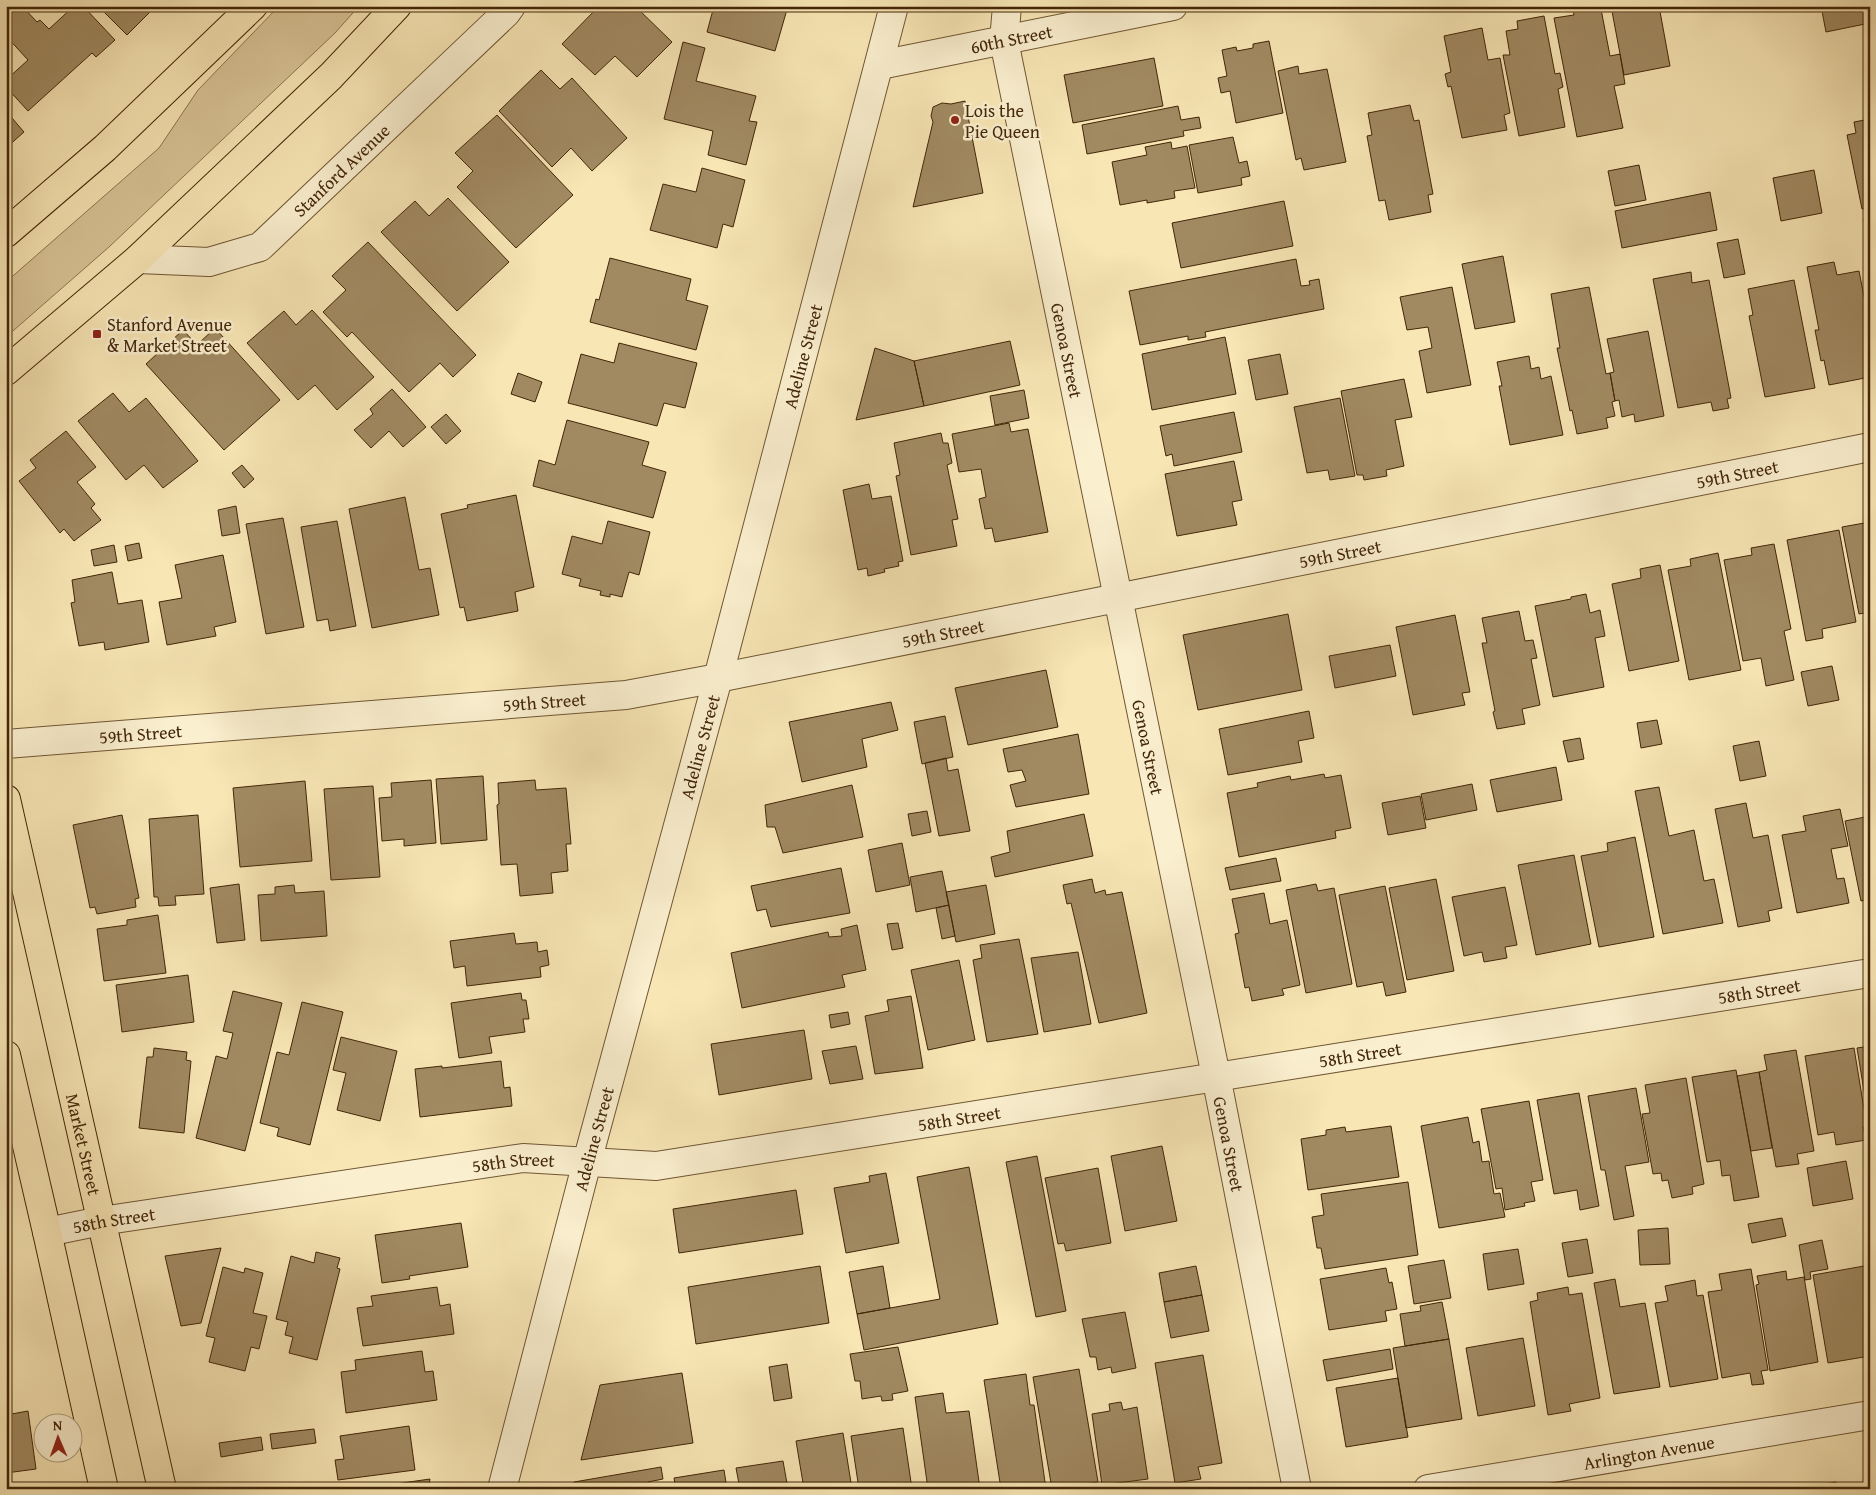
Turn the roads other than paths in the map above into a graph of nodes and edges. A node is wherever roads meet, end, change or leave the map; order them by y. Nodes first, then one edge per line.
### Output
1 (253, 6) edge
2 (397, 6) edge
3 (510, 6) edge
4 (894, 6) edge
5 (1007, 6) edge
6 (1173, 6) edge
7 (1004, 42) junction
8 (880, 65) junction
9 (6, 233) edge
10 (138, 259) junction
11 (6, 371) edge
12 (1870, 447) edge
13 (1118, 597) junction
14 (718, 678) junction
15 (6, 744) edge
16 (6, 798) edge
17 (1870, 973) edge
18 (6, 1055) edge
19 (1216, 1076) junction
20 (588, 1162) junction
21 (101, 1221) junction
22 (48, 1232) junction
23 (1870, 1415) edge
24 (104, 1489) edge
25 (162, 1489) edge
26 (502, 1489) edge
27 (1297, 1489) edge
28 (1428, 1489) edge

1 - 9 main road
2 - 10 main road
3 - 10 street, Stanford Avenue
4 - 8 street, Adeline Street
5 - 7 street, Genoa Street
6 - 7 street, 60th Street
7 - 8 street, 60th Street
7 - 13 street, Genoa Street
8 - 14 street, Adeline Street
10 - 11 main road
12 - 13 street, 59th Street
13 - 14 street, 59th Street
13 - 19 street, Genoa Street
14 - 15 street, 59th Street
14 - 20 street, Adeline Street
16 - 21 main road, Market Street
17 - 19 street, 58th Street
18 - 22 main road
19 - 20 street, 58th Street
19 - 27 street, Genoa Street
20 - 21 street, 58th Street
20 - 26 street, Adeline Street
21 - 22 street, 58th Street
21 - 25 main road, Market Street
22 - 24 main road
23 - 28 street, Arlington Avenue

